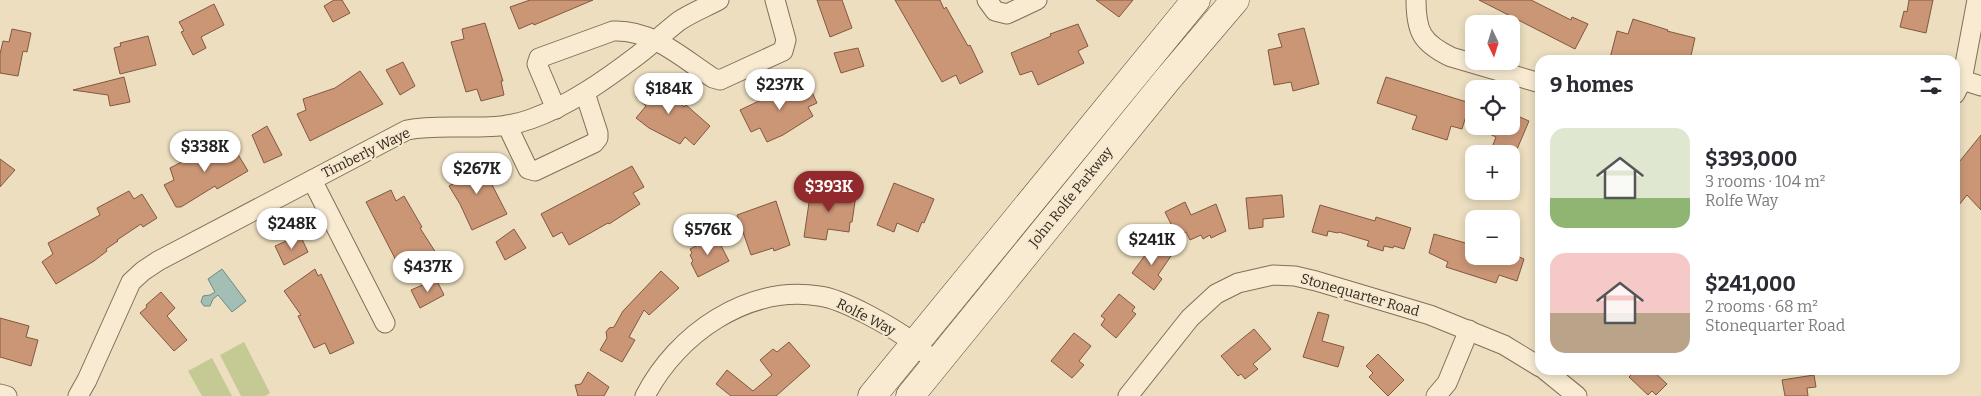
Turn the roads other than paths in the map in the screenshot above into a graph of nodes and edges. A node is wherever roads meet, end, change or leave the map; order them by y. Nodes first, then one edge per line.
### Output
1 (719, 0) edge
2 (775, 0) edge
3 (987, 0) edge
4 (1037, 0) edge
5 (1196, 0) edge
6 (1235, 0) edge
7 (1416, 0) edge
8 (1977, 0) edge
9 (656, 40) junction
10 (1960, 78) edge
11 (1535, 81) edge
12 (1981, 86) edge
13 (1960, 87) edge
14 (584, 93) junction
15 (556, 109) junction
16 (507, 125) junction
17 (312, 180) junction
18 (385, 323) dead end
19 (1469, 330) junction
20 (915, 343) junction
21 (936, 364) junction
22 (1535, 364) edge
23 (1551, 375) edge
24 (0, 394) edge
25 (7, 396) edge
26 (78, 396) edge
27 (645, 396) edge
28 (872, 396) edge
29 (910, 396) edge
30 (1128, 396) edge
31 (1436, 396) edge
32 (1577, 396) edge

1 - 9 street, Timberly Waye
2 - 9 street
3 - 4 street
5 - 20 main road, John Rolfe Parkway
6 - 21 main road, John Rolfe Parkway
7 - 11 street
8 - 10 street
9 - 14 street, Timberly Waye
9 - 15 street
12 - 13 street
14 - 15 street, Timberly Waye
14 - 16 street
15 - 16 street, Timberly Waye
16 - 17 street, Timberly Waye
17 - 18 street
17 - 26 street, Timberly Waye
19 - 22 street, Stonequarter Road
19 - 30 street, Stonequarter Road
19 - 31 street
20 - 21 street, Rolfe Way
20 - 27 street, Rolfe Way
20 - 28 main road, John Rolfe Parkway
21 - 29 main road, John Rolfe Parkway
23 - 32 street
24 - 25 street

